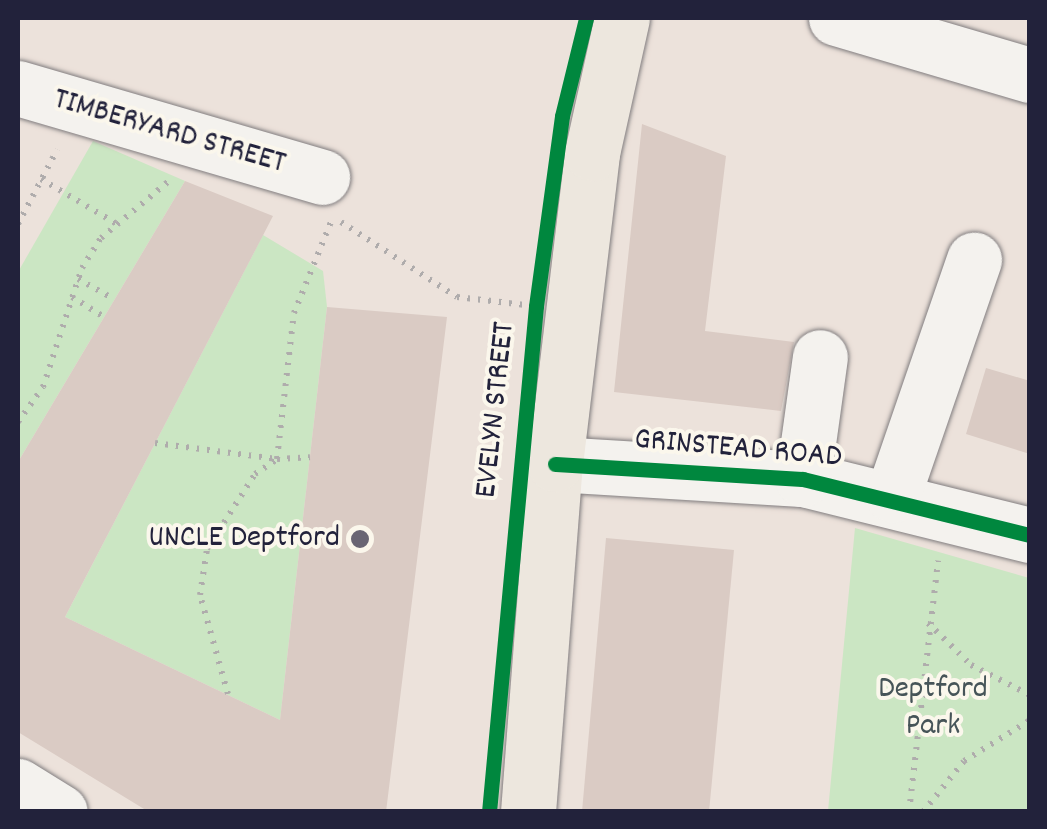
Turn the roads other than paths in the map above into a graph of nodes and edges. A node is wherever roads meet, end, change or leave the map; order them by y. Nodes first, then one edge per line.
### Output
1 (622, 18) edge
2 (836, 18) edge
3 (1030, 75) edge
4 (18, 88) edge
5 (328, 197) road end
6 (974, 260) dead end
7 (820, 358) dead end
8 (555, 464) junction
9 (802, 479) junction
10 (893, 496) junction
11 (1030, 535) edge
12 (18, 786) edge
13 (60, 812) edge
14 (528, 812) edge

1 - 8 main road, EVELYN STREET
2 - 3 street
4 - 5 street, TIMBERYARD STREET
6 - 10 street
7 - 9 street
8 - 9 street, GRINSTEAD ROAD
8 - 14 main road, EVELYN STREET
9 - 10 street, GRINSTEAD ROAD
10 - 11 street, GRINSTEAD ROAD
12 - 13 street

